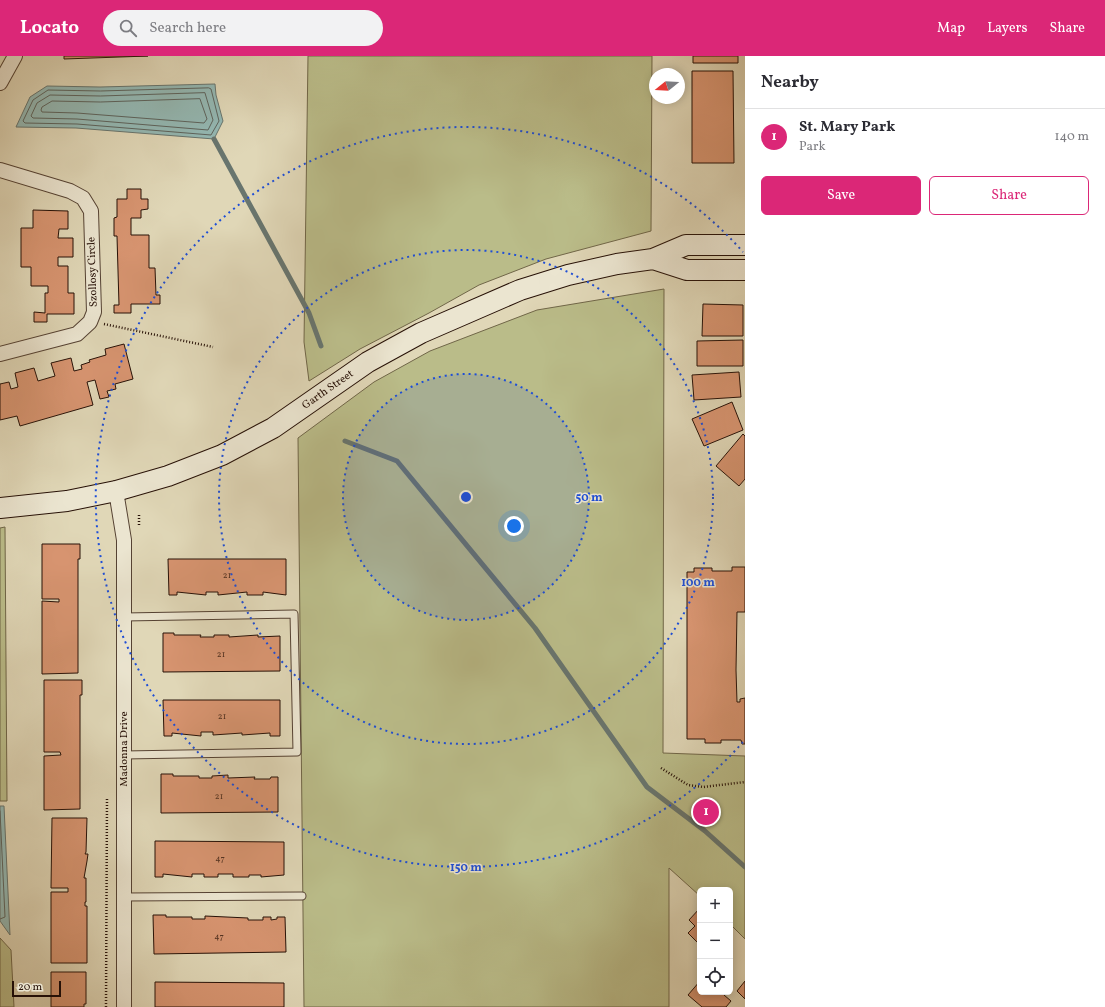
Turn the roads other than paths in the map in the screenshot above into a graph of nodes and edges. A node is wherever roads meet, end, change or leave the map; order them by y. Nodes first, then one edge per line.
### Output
1 (15, 56) edge
2 (0, 83) edge
3 (0, 170) edge
4 (745, 245) edge
5 (653, 259) junction
6 (745, 270) edge
7 (0, 354) edge
8 (116, 491) junction
9 (0, 508) edge
10 (124, 617) junction
11 (124, 755) junction
12 (302, 896) dead end
13 (124, 897) junction
14 (124, 1007) edge

1 - 2 street
3 - 7 street, Szollosy Circle
4 - 5 street, Garth Street
5 - 6 street, Garth Street
5 - 8 street, Garth Street
8 - 9 street, Garth Street
8 - 10 street, Madonna Drive
10 - 11 street, Madonna Drive
10 - 11 lane
11 - 13 street, Madonna Drive
12 - 13 lane
13 - 14 street, Madonna Drive

